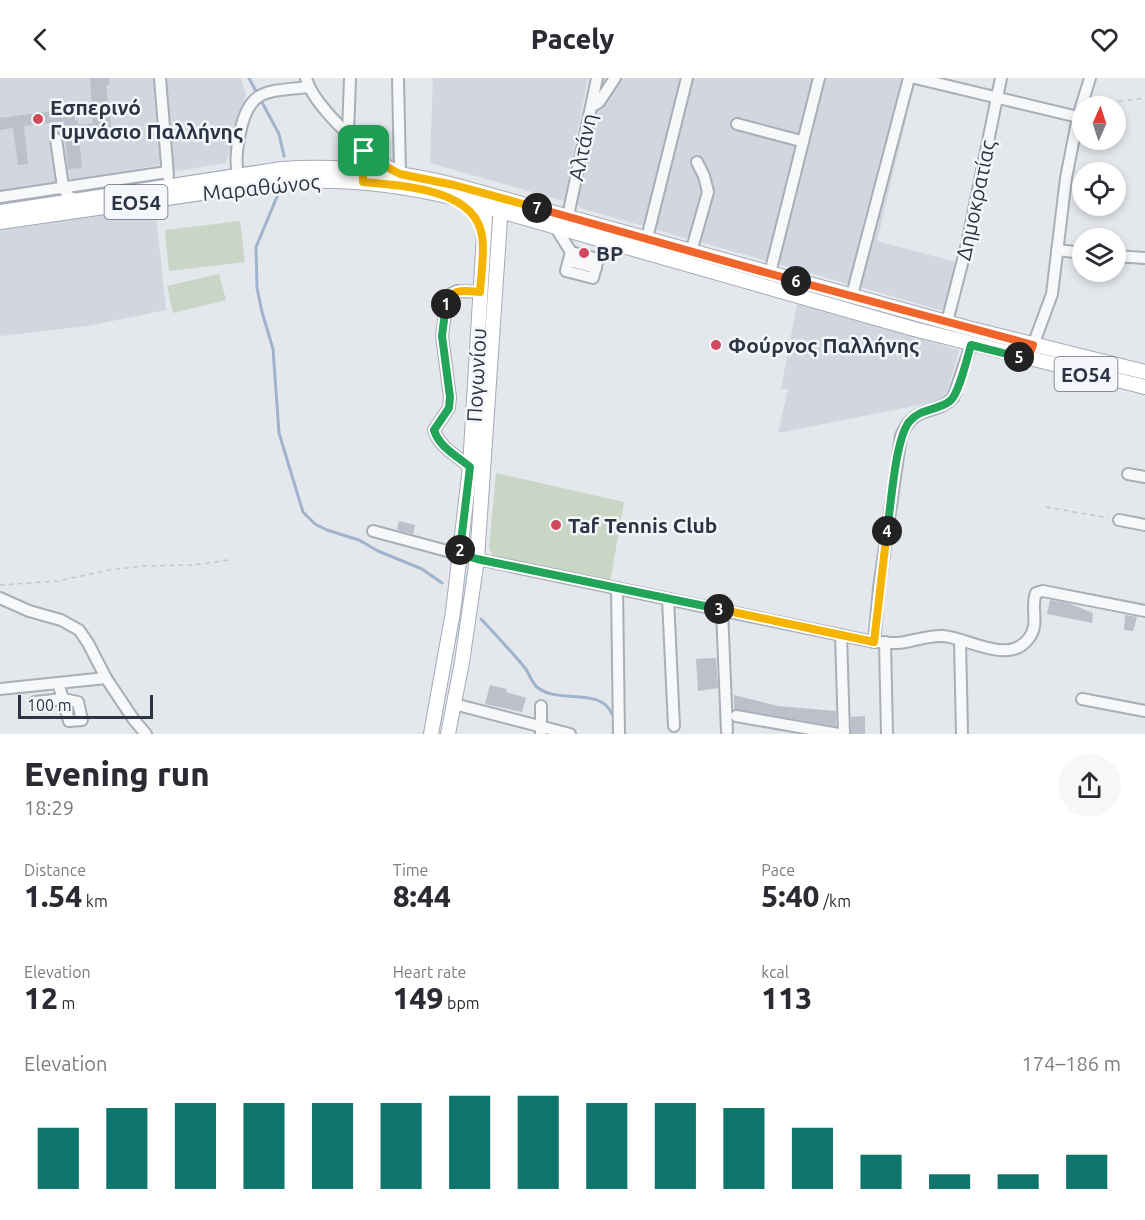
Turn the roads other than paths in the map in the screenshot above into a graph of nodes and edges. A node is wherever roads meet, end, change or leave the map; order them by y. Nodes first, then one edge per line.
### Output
1 (160, 78) edge
2 (350, 78) edge
3 (398, 78) edge
4 (597, 78) edge
5 (615, 78) edge
6 (687, 78) edge
7 (819, 78) edge
8 (909, 78) edge
9 (915, 78) edge
10 (1001, 78) edge
11 (1090, 78) edge
12 (307, 83) edge
13 (1085, 96) edge
14 (996, 98) junction
15 (591, 107) junction
16 (1072, 116) edge
17 (737, 124) dead end
18 (351, 137) junction
19 (56, 139) dead end
20 (801, 141) junction
21 (1072, 148) edge
22 (364, 151) junction
23 (697, 162) dead end
24 (167, 172) junction
25 (400, 174) junction
26 (238, 175) junction
27 (358, 175) junction
28 (170, 186) junction
29 (63, 187) junction
30 (0, 196) edge
31 (451, 198) junction
32 (80, 200) junction
33 (485, 200) junction
34 (501, 205) junction
35 (0, 212) edge
36 (568, 216) junction
37 (527, 219) junction
38 (0, 222) edge
39 (556, 228) junction
40 (483, 236) junction
41 (647, 238) junction
42 (498, 244) junction
43 (621, 246) junction
44 (1057, 250) junction
45 (691, 252) junction
46 (1072, 252) edge
47 (570, 257) junction
48 (1126, 257) edge
49 (1145, 258) edge
50 (597, 264) junction
51 (770, 273) junction
52 (480, 292) junction
53 (852, 295) junction
54 (947, 322) junction
55 (971, 345) junction
56 (1033, 345) junction
57 (1028, 359) junction
58 (1145, 372) edge
59 (1145, 387) edge
60 (470, 467) junction
61 (1128, 474) dead end
62 (1145, 477) edge
63 (1119, 520) road end
64 (1145, 525) edge
65 (373, 531) dead end
66 (460, 554) junction
67 (477, 559) junction
68 (616, 588) junction
69 (0, 598) edge
70 (668, 599) junction
71 (722, 610) junction
72 (1145, 611) edge
73 (841, 635) junction
74 (960, 640) junction
75 (879, 642) junction
76 (106, 678) junction
77 (58, 683) junction
78 (0, 689) edge
79 (1082, 699) dead end
80 (35, 702) dead end
81 (454, 704) junction
82 (541, 705) dead end
83 (1145, 711) edge
84 (736, 716) dead end
85 (674, 726) dead end
86 (541, 731) edge
87 (727, 731) dead end
88 (146, 734) edge
89 (432, 734) edge
90 (448, 734) edge
91 (570, 734) edge
92 (619, 734) edge
93 (839, 734) edge
94 (844, 734) edge
95 (887, 734) edge
96 (962, 734) edge

1 - 24 street
2 - 18 street
3 - 25 street
4 - 15 street, Αλτάνη
5 - 15 street
6 - 41 street
7 - 20 street
8 - 53 street
9 - 14 street
10 - 14 street, Δημοκρατίας
11 - 13 street
12 - 18 street
12 - 26 street
14 - 16 street
14 - 54 street, Δημοκρατίας
15 - 36 street, Αλτάνη
17 - 20 street
18 - 22 street
18 - 27 street
19 - 29 street
20 - 51 street
21 - 44 street
22 - 25 main road
22 - 27 street
23 - 45 street
24 - 28 street
24 - 29 street
25 - 27 main road, Μαραθώνος / ΕΟ54
25 - 33 main road, Μαραθώνος / ΕΟ54
26 - 27 main road, Μαραθώνος / ΕΟ54
26 - 28 main road, Μαραθώνος / ΕΟ54
27 - 31 main road, Μαραθώνος / ΕΟ54
27 - 38 main road, Μαραθώνος / ΕΟ54
28 - 32 main road, Μαραθώνος / ΕΟ54
29 - 30 street
29 - 32 street
31 - 33 main road, Μαραθώνος / ΕΟ54
31 - 40 main road
32 - 35 main road, Μαραθώνος / ΕΟ54
33 - 34 main road, Μαραθώνος / ΕΟ54
33 - 40 main road, Πογωνίου
34 - 36 main road, Μαραθώνος / ΕΟ54
34 - 37 main road, Μαραθώνος / ΕΟ54
34 - 42 main road, Πογωνίου
36 - 41 main road, Μαραθώνος / ΕΟ54
37 - 39 main road, Μαραθώνος / ΕΟ54
37 - 42 main road
39 - 43 main road, Μαραθώνος / ΕΟ54
39 - 47 street
40 - 52 main road, Πογωνίου
41 - 45 main road, Μαραθώνος / ΕΟ54
42 - 67 main road, Πογωνίου
43 - 50 street
43 - 55 main road, Μαραθώνος / ΕΟ54
44 - 46 street
44 - 56 street
45 - 51 main road, Μαραθώνος / ΕΟ54
47 - 50 street
47 - 50 street
48 - 49 street
51 - 53 main road, Μαραθώνος / ΕΟ54
52 - 60 main road, Πογωνίου
52 - 60 street
53 - 54 main road, Μαραθώνος / ΕΟ54
54 - 56 main road, Μαραθώνος / ΕΟ54
55 - 57 main road, Μαραθώνος / ΕΟ54
55 - 75 street
56 - 57 street
56 - 58 main road, Μαραθώνος / ΕΟ54
57 - 59 main road, Μαραθώνος / ΕΟ54
60 - 66 main road, Πογωνίου
61 - 62 street
63 - 64 street
65 - 66 street
66 - 67 street
66 - 89 main road, Πογωνίου
67 - 68 street
67 - 81 main road, Πογωνίου
68 - 70 street
68 - 92 street
69 - 76 street
70 - 71 street
70 - 85 street
71 - 73 street
71 - 87 street
72 - 74 street
73 - 75 street
73 - 94 street
74 - 75 street
74 - 96 street
75 - 95 street
76 - 77 street
76 - 88 street
77 - 78 street
77 - 80 street
79 - 83 street
81 - 86 street
81 - 90 main road, Πογωνίου
82 - 86 street
84 - 93 street
86 - 91 street

